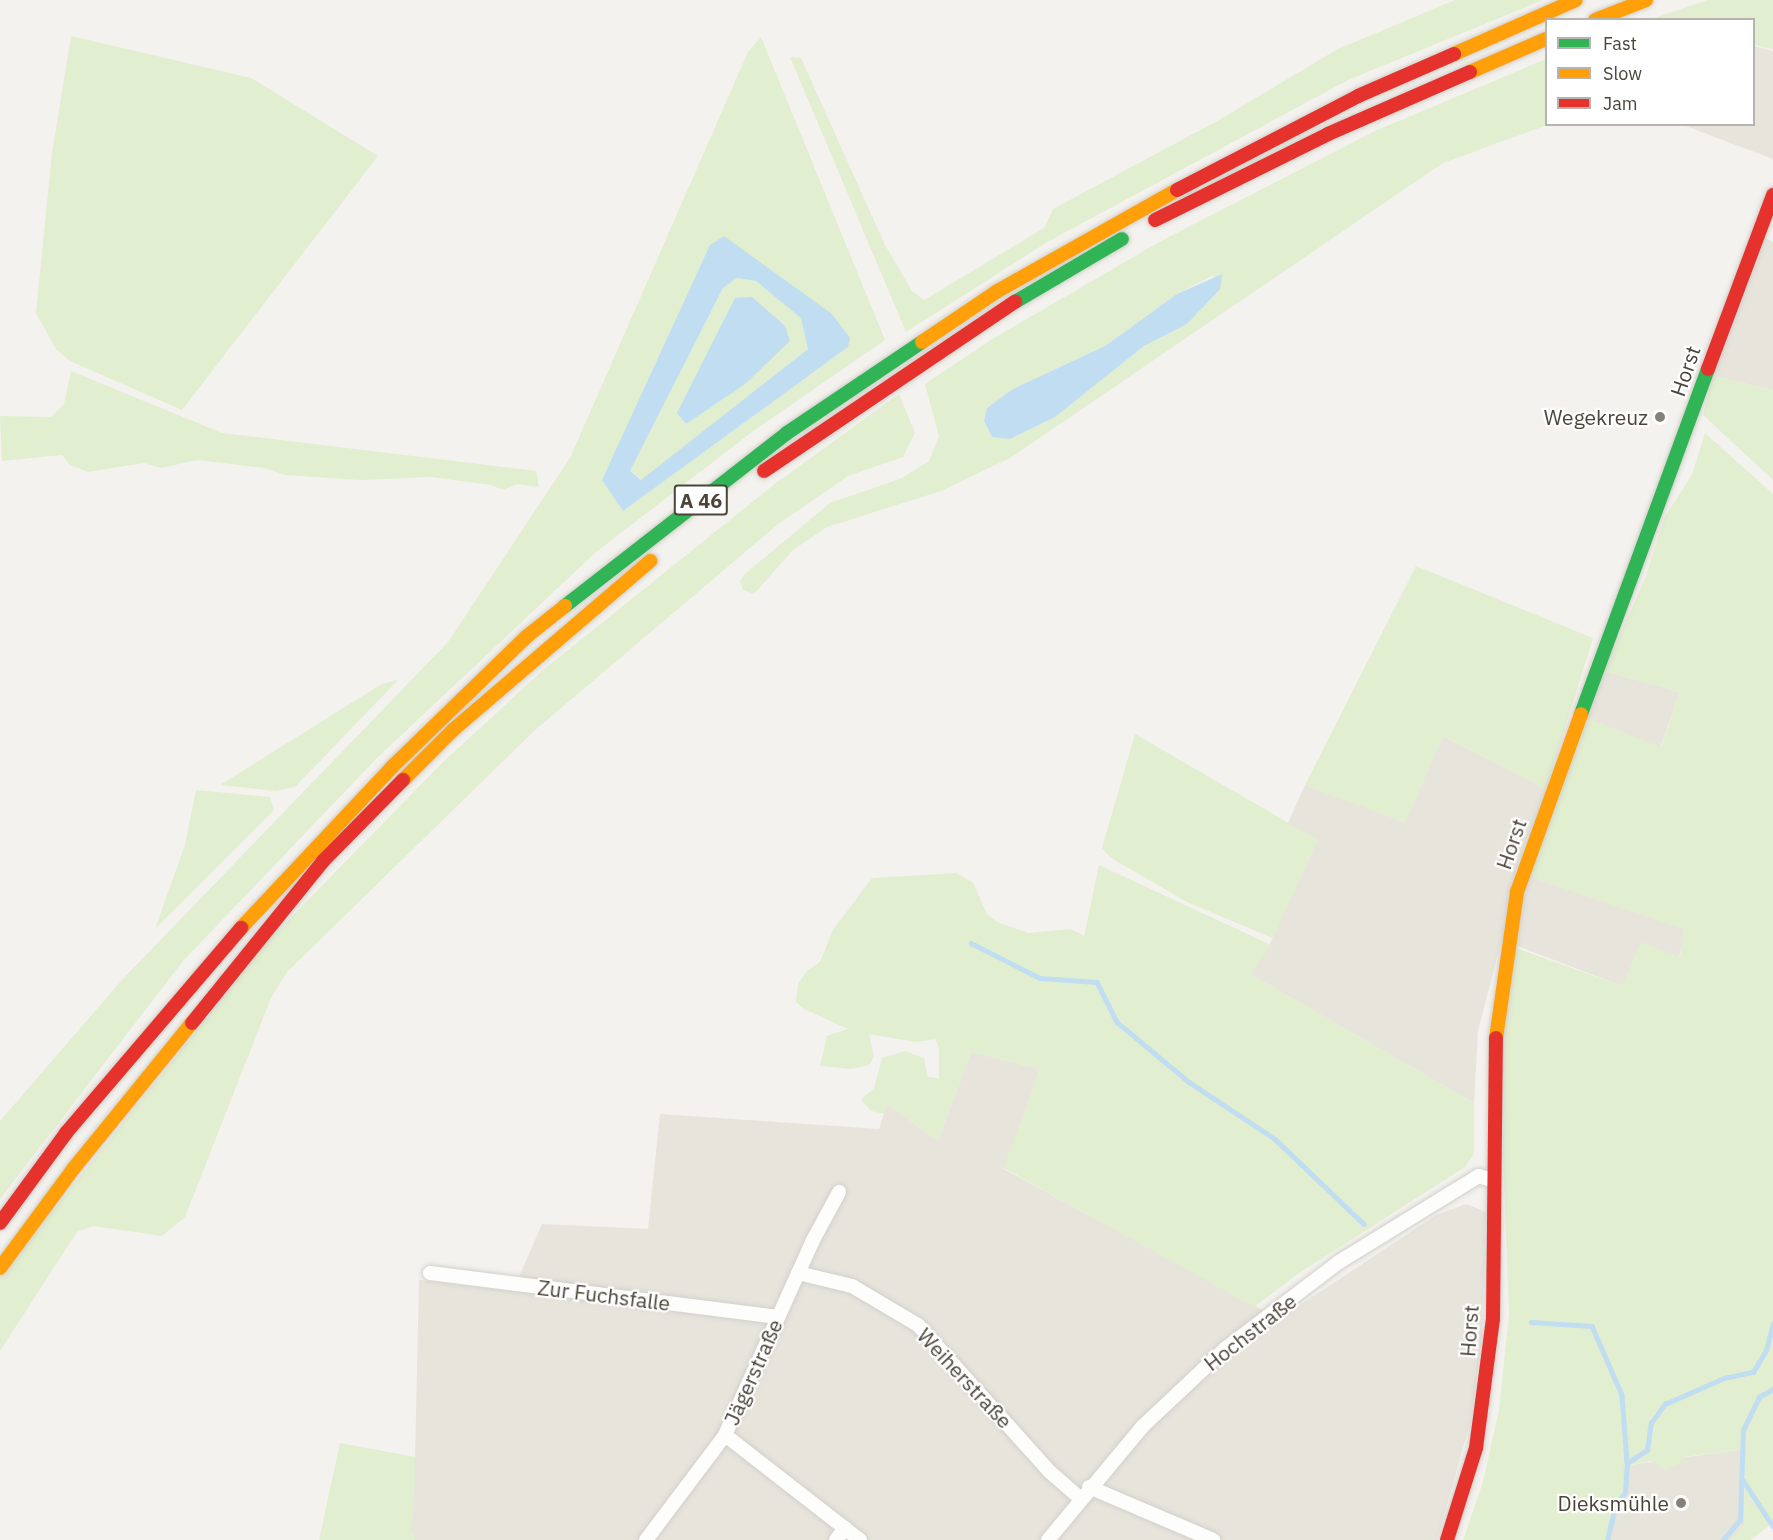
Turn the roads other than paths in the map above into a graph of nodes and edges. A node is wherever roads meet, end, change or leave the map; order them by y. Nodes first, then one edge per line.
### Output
1 (1576, 0) edge
2 (1646, 0) edge
3 (1599, 18) edge
4 (1545, 39) edge
5 (1773, 195) edge
6 (747, 484) dead end
7 (665, 549) dead end
8 (1491, 1180) junction
9 (839, 1191) dead end
10 (0, 1223) edge
11 (0, 1268) edge
12 (430, 1273) dead end
13 (798, 1273) junction
14 (778, 1317) junction
15 (724, 1435) junction
16 (1085, 1493) junction
17 (845, 1528) junction
18 (1190, 1535) edge
19 (646, 1540) edge
20 (836, 1540) edge
21 (860, 1540) edge
22 (1048, 1540) edge
23 (1213, 1540) edge
24 (1447, 1540) edge

1 - 10 main road, A 46
2 - 3 main road
4 - 6 main road, A 46
5 - 8 main road, Horst
7 - 11 main road
8 - 16 street, Hochstraße
8 - 24 main road, Horst
9 - 13 street, Jägerstraße
12 - 14 street, Zur Fuchsfalle
13 - 14 street, Jägerstraße
13 - 16 street, Weiherstraße
14 - 15 street, Jägerstraße
15 - 17 street
15 - 19 street, Jägerstraße
16 - 18 street, Weiherstraße
16 - 22 street, Hochstraße
17 - 20 street
17 - 21 street
18 - 23 street, Weiherstraße

